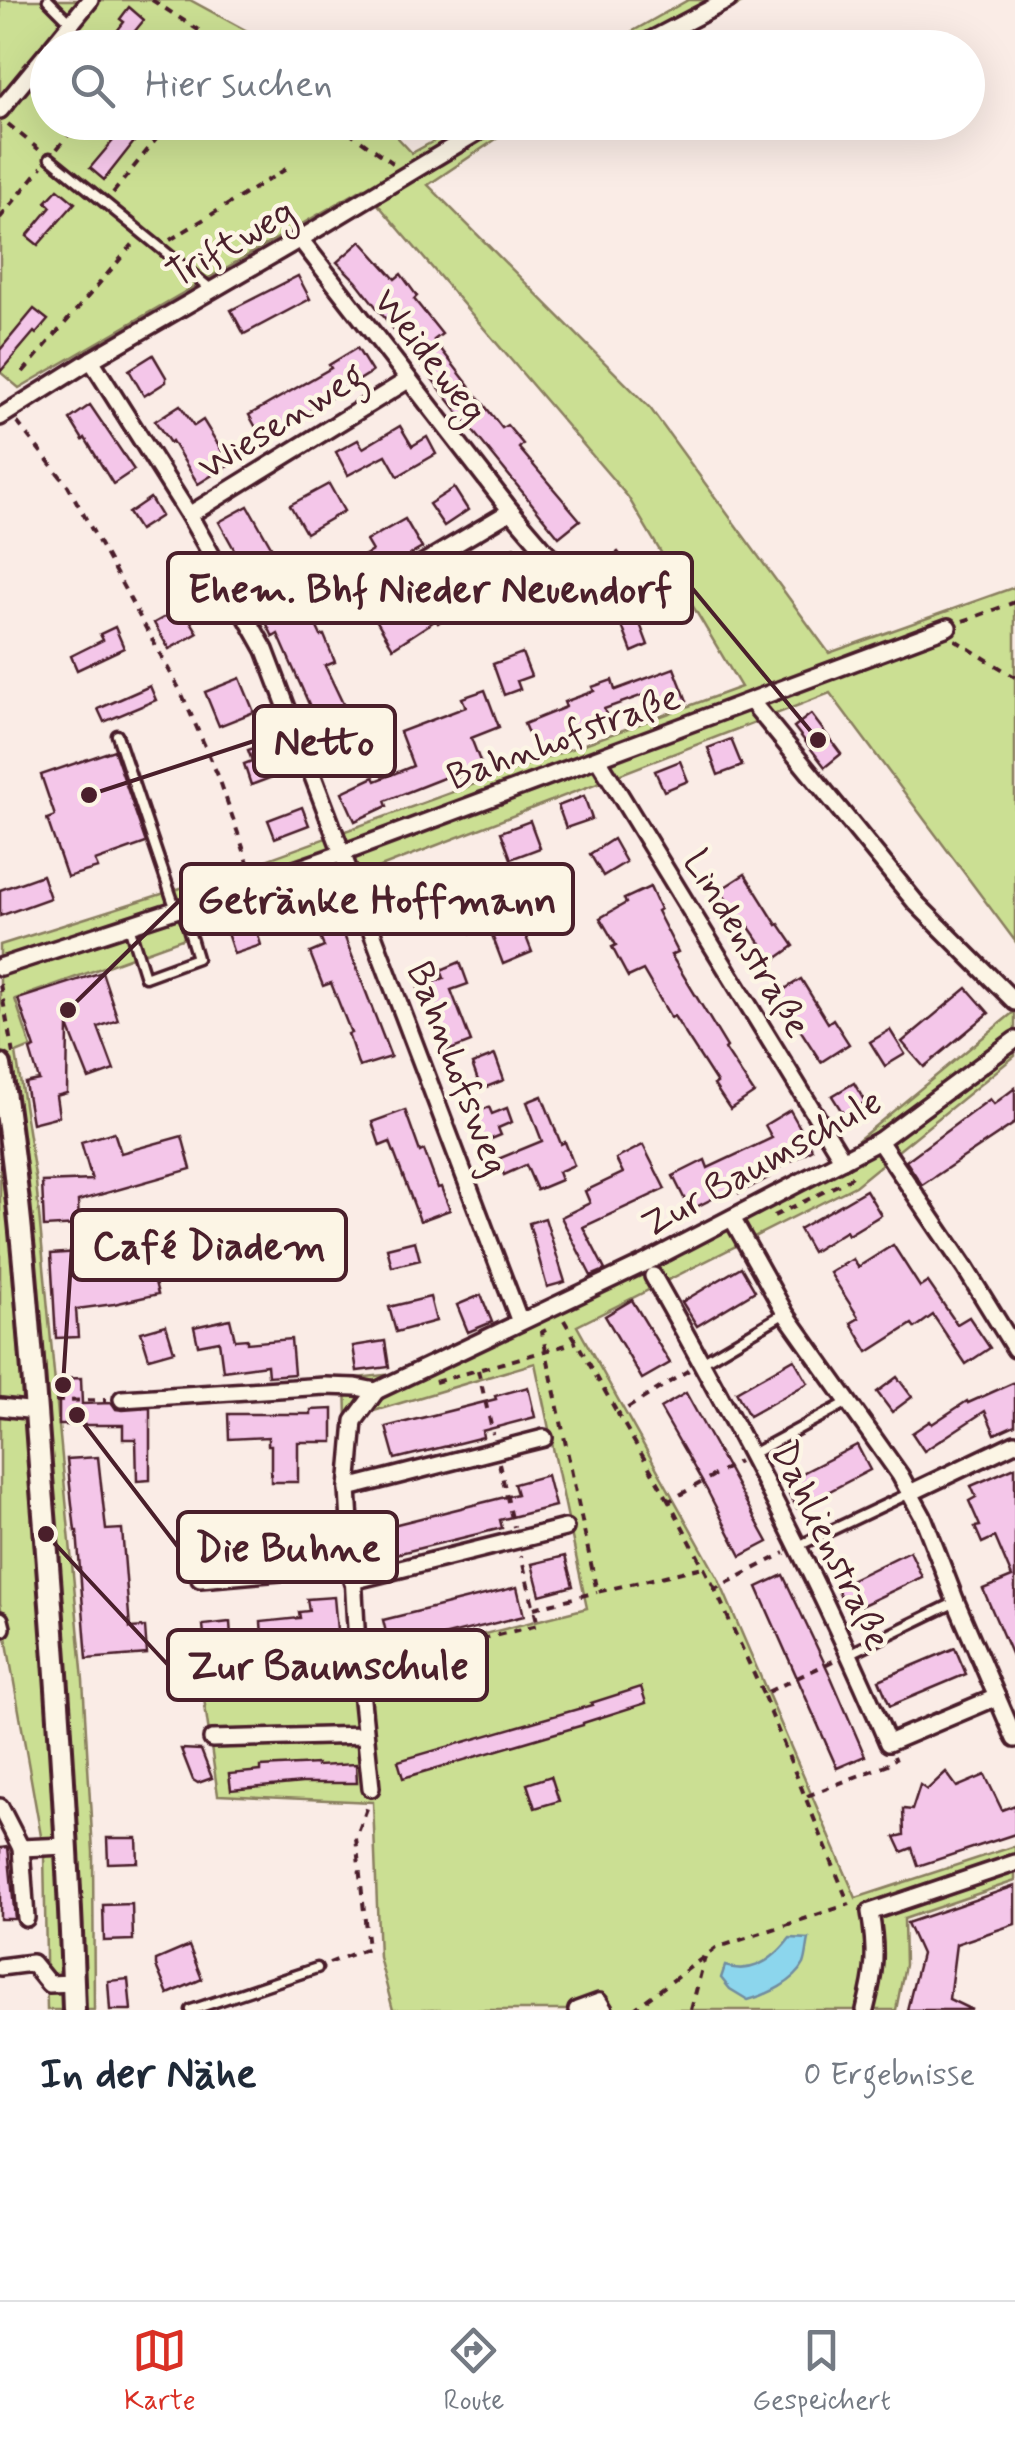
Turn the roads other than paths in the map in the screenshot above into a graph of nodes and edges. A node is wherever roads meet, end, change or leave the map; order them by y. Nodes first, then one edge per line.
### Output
1 (48, 0) edge
2 (90, 0) edge
3 (728, 0) edge
4 (72, 24) junction
5 (67, 30) edge
6 (670, 30) edge
7 (30, 74) edge
8 (0, 110) edge
9 (465, 140) edge
10 (50, 158) road end
11 (300, 239) junction
12 (212, 290) junction
13 (91, 360) junction
14 (408, 380) junction
15 (4, 414) edge
16 (511, 511) junction
17 (189, 516) junction
18 (554, 561) dead end
19 (341, 612) dead end
20 (944, 628) road end
21 (751, 701) junction
22 (117, 735) dead end
23 (598, 759) junction
24 (343, 853) junction
25 (179, 909) junction
26 (129, 926) junction
27 (0, 967) edge
28 (1015, 1002) edge
29 (1015, 1040) edge
30 (0, 1065) edge
31 (879, 1141) junction
32 (843, 1160) junction
33 (732, 1218) junction
34 (653, 1276) dead end
35 (785, 1314) junction
36 (520, 1322) junction
37 (1015, 1350) edge
38 (702, 1362) junction
39 (376, 1391) junction
40 (122, 1400) road end
41 (848, 1402) junction
42 (36, 1406) junction
43 (0, 1407) edge
44 (544, 1438) dead end
45 (1015, 1443) edge
46 (752, 1454) junction
47 (348, 1488) junction
48 (910, 1493) junction
49 (565, 1528) dead end
50 (798, 1546) junction
51 (351, 1574) junction
52 (200, 1579) dead end
53 (956, 1602) junction
54 (851, 1653) junction
55 (997, 1697) junction
56 (365, 1735) junction
57 (212, 1739) dead end
58 (1015, 1740) edge
59 (371, 1788) road end
60 (0, 1807) edge
61 (66, 1846) junction
62 (21, 1848) junction
63 (1015, 1863) edge
64 (26, 1918) dead end
65 (0, 1967) edge
66 (317, 1968) road end
67 (73, 1983) junction
68 (74, 2010) edge
69 (192, 2010) edge
70 (577, 2010) edge
71 (604, 2010) edge
72 (865, 2010) edge

1 - 4 lane
2 - 4 street
3 - 6 street
4 - 5 street
7 - 8 street
9 - 11 street, Triftweg
10 - 12 lane
11 - 12 street, Triftweg
11 - 14 street, Weideweg
12 - 13 street, Triftweg
13 - 15 street, Triftweg
13 - 17 street, Bahnhofsweg
14 - 16 street, Weideweg
14 - 17 street, Wiesenweg
16 - 18 street, Weideweg
16 - 19 street
17 - 24 street, Bahnhofsweg
20 - 21 street, Bahnhofstraße
21 - 23 street, Bahnhofstraße
21 - 28 street
22 - 25 lane
23 - 24 street, Bahnhofstraße
23 - 32 street, Lindenstraße
24 - 25 street, Bahnhofstraße
24 - 36 street, Bahnhofsweg
25 - 26 street, Bahnhofstraße
25 - 26 lane
26 - 27 street, Bahnhofstraße
29 - 31 street, Zur Baumschule
30 - 42 main road
31 - 32 street, Zur Baumschule
31 - 37 street
32 - 33 street, Zur Baumschule
33 - 35 street, Dahlienstraße
33 - 36 street, Zur Baumschule
34 - 38 street, Dahlienstraße
35 - 38 lane
35 - 41 street, Dahlienstraße
36 - 39 street, Zur Baumschule
38 - 46 street, Dahlienstraße
39 - 40 street
39 - 47 street
41 - 46 lane
41 - 48 street, Dahlienstraße
42 - 43 street
42 - 61 main road
44 - 47 street
45 - 48 street
46 - 50 street, Dahlienstraße
47 - 51 street
48 - 50 lane
48 - 53 street, Dahlienstraße
49 - 51 street
50 - 54 street, Dahlienstraße
51 - 52 street
51 - 56 street
53 - 54 lane
53 - 55 street, Dahlienstraße
54 - 55 street, Dahlienstraße
55 - 58 street, Dahlienstraße
56 - 57 street
56 - 59 street
60 - 62 street
61 - 62 street
61 - 67 main road
62 - 64 street
63 - 72 street
65 - 67 street
66 - 69 lane
67 - 68 main road
70 - 71 street

